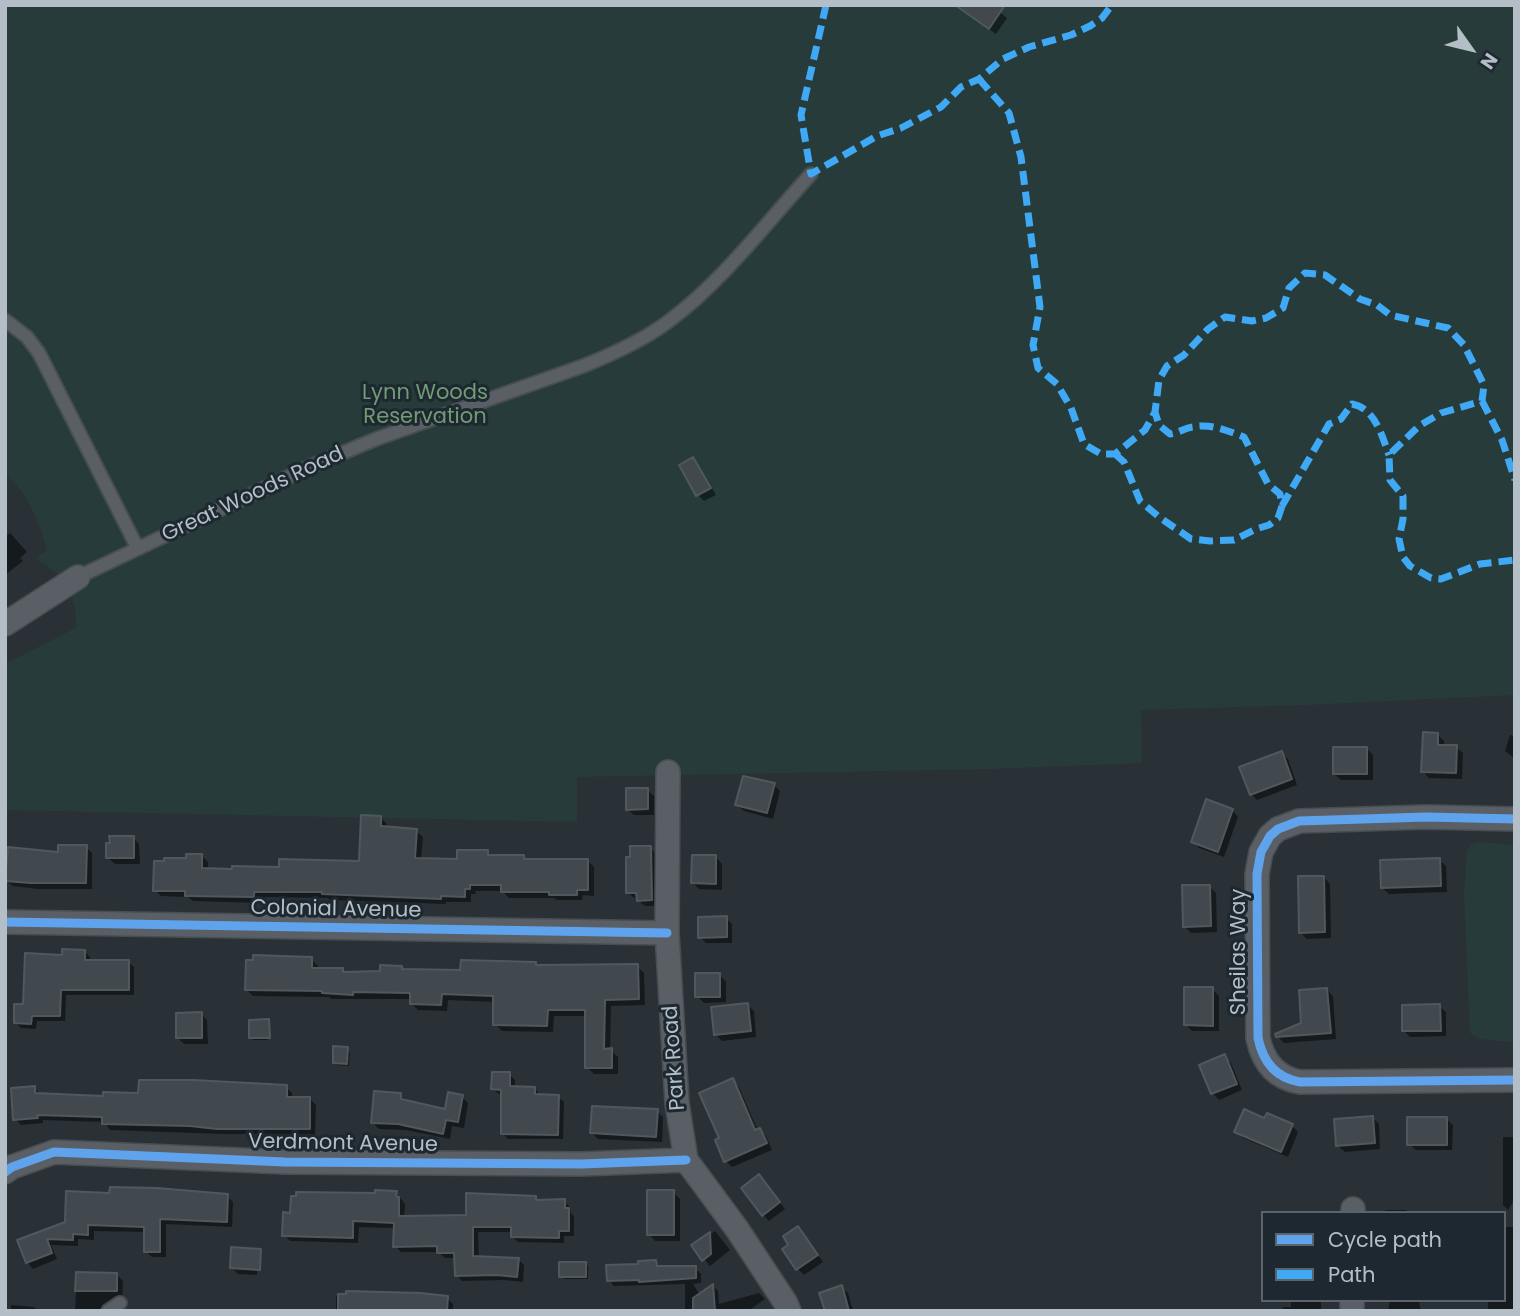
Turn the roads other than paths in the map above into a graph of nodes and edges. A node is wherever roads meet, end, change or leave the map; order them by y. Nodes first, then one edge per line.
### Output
1 (811, 174) dead end
2 (5, 320) edge
3 (137, 547) junction
4 (78, 577) joint
5 (5, 624) edge
6 (668, 772) dead end
7 (1515, 819) edge
8 (5, 922) edge
9 (667, 933) junction
10 (1515, 1080) edge
11 (686, 1160) junction
12 (5, 1172) edge
13 (120, 1303) dead end
14 (108, 1311) edge
15 (789, 1311) edge

1 - 3 lane, Great Woods Road
2 - 3 lane
3 - 4 lane, Great Woods Road
4 - 5 street, Great Woods Road
6 - 9 street, Park Road
7 - 10 street, Sheilas Way
8 - 9 street, Colonial Avenue
9 - 11 street, Park Road
11 - 12 street, Verdmont Avenue
11 - 15 street, Park Road
13 - 14 lane

